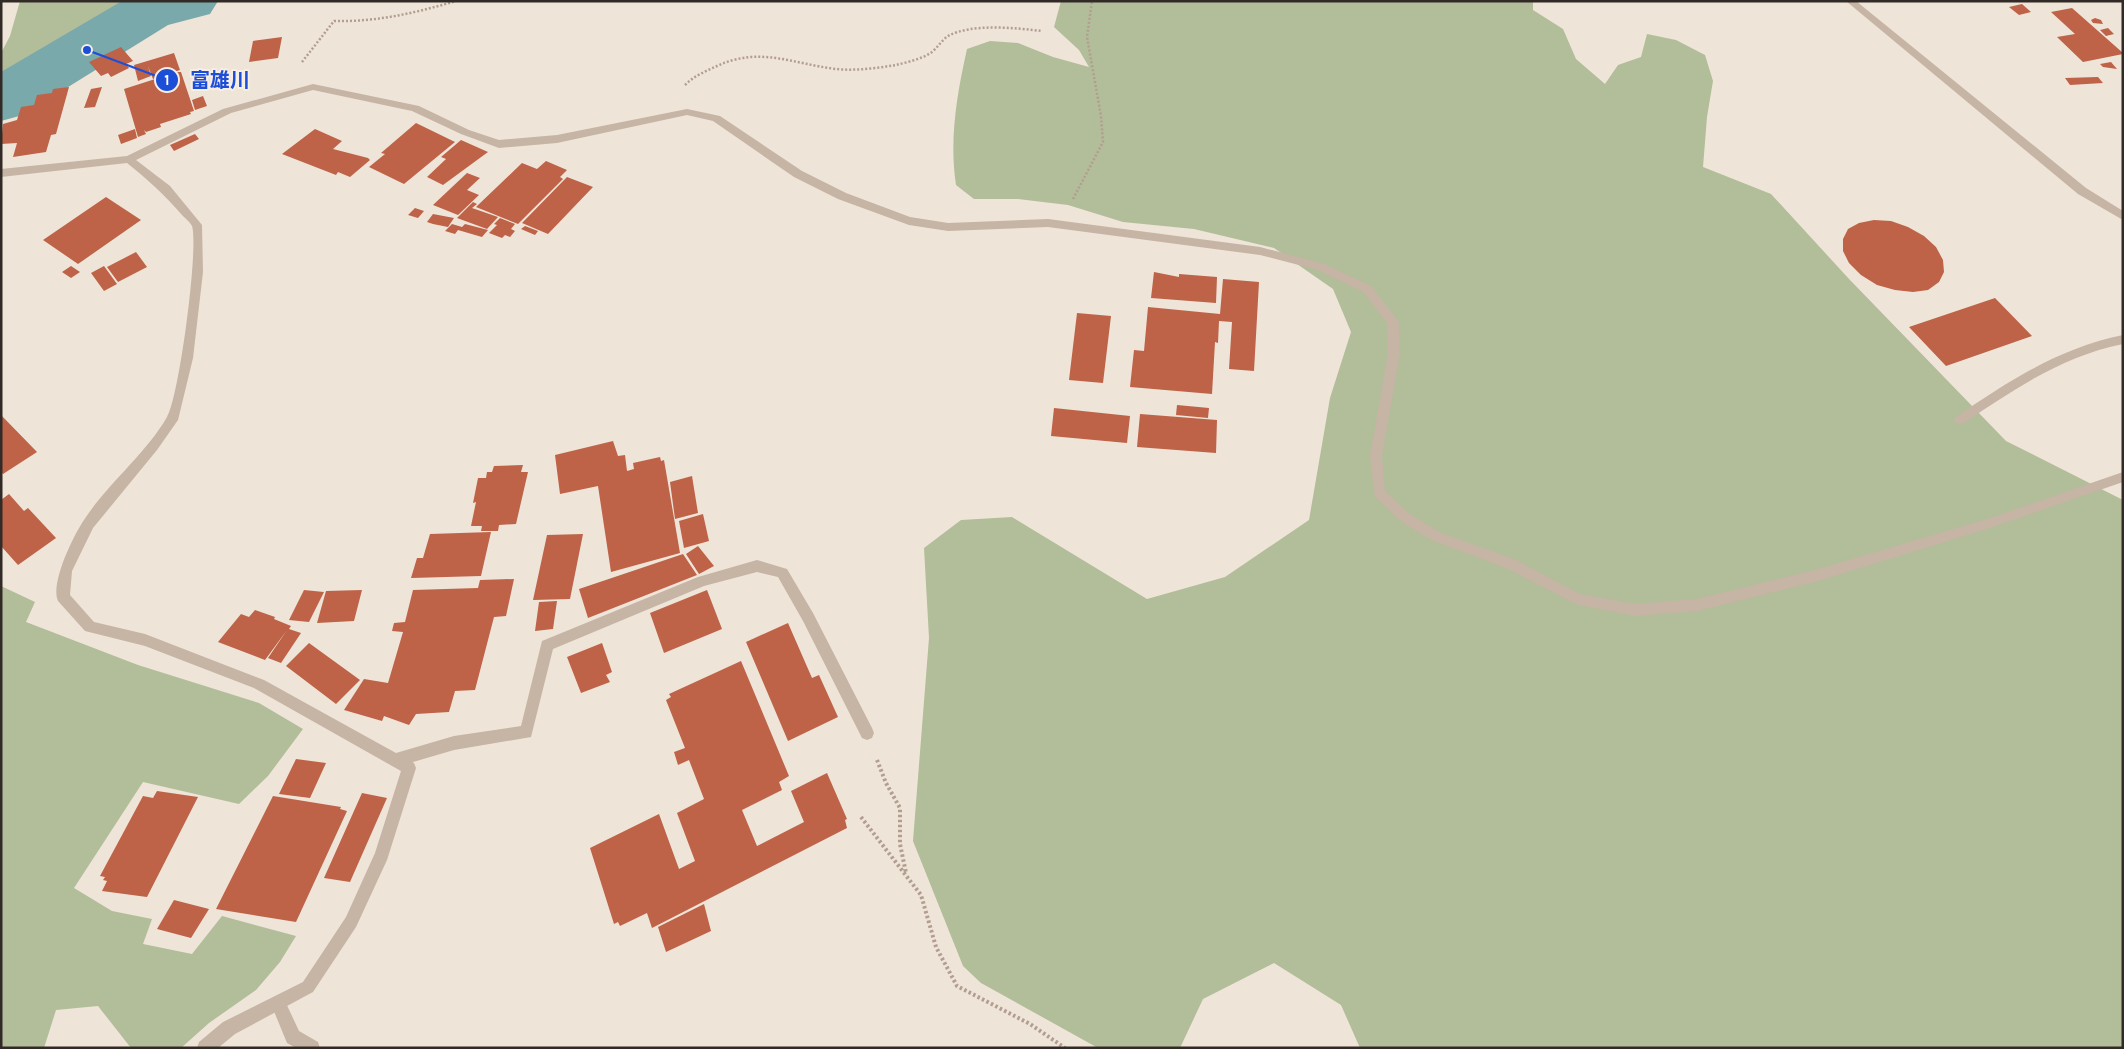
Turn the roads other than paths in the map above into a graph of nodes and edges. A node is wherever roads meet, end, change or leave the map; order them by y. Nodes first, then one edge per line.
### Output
1 (1850, 1) edge
2 (129, 159) junction
3 (1, 173) edge
4 (2123, 216) edge
5 (2123, 340) edge
6 (1960, 420) dead end
7 (2123, 477) edge
8 (868, 733) road end
9 (396, 760) junction
10 (279, 1004) junction
11 (205, 1048) edge
12 (312, 1048) edge

1 - 4 street
2 - 3 street
2 - 7 street
2 - 9 street
5 - 6 street
8 - 9 street
9 - 10 street
10 - 11 street
10 - 12 street

